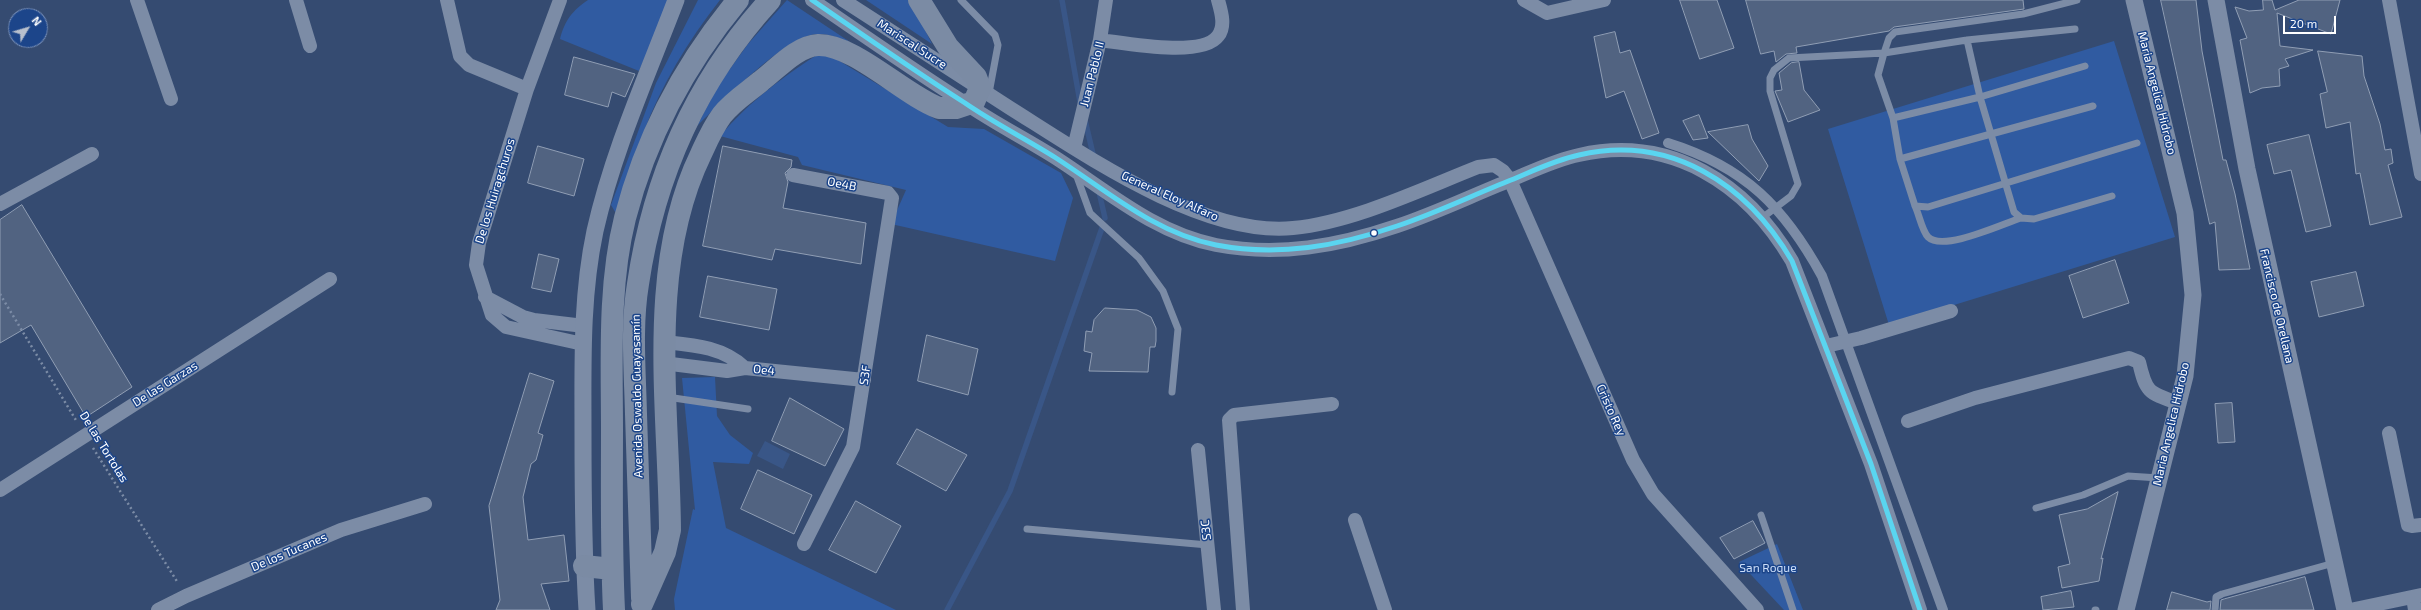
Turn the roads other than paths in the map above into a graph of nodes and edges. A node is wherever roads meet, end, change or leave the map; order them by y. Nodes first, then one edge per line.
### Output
1 (137, 0) edge
2 (296, 0) edge
3 (447, 0) edge
4 (560, 0) edge
5 (676, 0) edge
6 (738, 0) edge
7 (770, 0) edge
8 (812, 0) edge
9 (919, 0) edge
10 (961, 0) edge
11 (1106, 0) edge
12 (1218, 0) edge
13 (1524, 0) edge
14 (1604, 0) edge
15 (2077, 0) edge
16 (2134, 0) edge
17 (2216, 0) edge
18 (2389, 0) edge
19 (847, 2) edge
20 (2076, 29) dead end
21 (1100, 40) junction
22 (1967, 40) junction
23 (310, 46) dead end
24 (1884, 53) junction
25 (2085, 66) dead end
26 (527, 89) junction
27 (979, 96) junction
28 (1980, 97) junction
29 (171, 99) dead end
30 (2093, 106) dead end
31 (1893, 118) junction
32 (1992, 133) junction
33 (1668, 143) dead end
34 (2136, 143) dead end
35 (1074, 148) junction
36 (92, 154) dead end
37 (1900, 159) junction
38 (1075, 170) junction
39 (2421, 174) edge
40 (793, 175) dead end
41 (1510, 180) junction
42 (2004, 185) junction
43 (892, 195) joint
44 (2112, 196) dead end
45 (0, 204) edge
46 (1915, 206) junction
47 (1775, 209) junction
48 (1762, 218) junction
49 (2021, 218) junction
50 (330, 279) dead end
51 (485, 297) junction
52 (1951, 311) dead end
53 (584, 326) junction
54 (1846, 341) junction
55 (665, 342) junction
56 (583, 344) junction
57 (1826, 346) junction
58 (663, 363) junction
59 (745, 368) junction
60 (864, 380) junction
61 (1172, 392) dead end
62 (665, 397) junction
63 (2178, 403) junction
64 (1332, 404) dead end
65 (748, 410) dead end
66 (1908, 421) dead end
67 (2389, 433) dead end
68 (1198, 450) dead end
69 (2159, 478) junction
70 (0, 490) edge
71 (425, 504) dead end
72 (2036, 508) dead end
73 (1761, 515) dead end
74 (1354, 520) dead end
75 (2421, 525) edge
76 (1027, 529) dead end
77 (804, 544) dead end
78 (1208, 545) junction
79 (2334, 563) junction
80 (584, 566) junction
81 (612, 569) junction
82 (2416, 601) edge
83 (642, 607) edge
84 (158, 610) edge
85 (586, 610) edge
86 (614, 610) edge
87 (1214, 610) edge
88 (1243, 610) edge
89 (1385, 610) edge
90 (1757, 610) edge
91 (1793, 610) edge
92 (1920, 610) edge
93 (1943, 610) edge
94 (2126, 610) edge
95 (2215, 610) edge
96 (2345, 610) edge
97 (2350, 610) edge

1 - 29 street
2 - 23 street
3 - 26 street
4 - 26 street, De los Huiragchuros
5 - 53 street
6 - 81 main road, Avenida Oswaldo Guayasamín
7 - 83 main road, Avenida Oswaldo Guayasamín
8 - 27 street
9 - 27 main road
10 - 27 lane
11 - 21 street, Juan Pablo II
12 - 21 street
13 - 14 street
15 - 24 lane
16 - 63 street, Maria Angelica Hidrobo
17 - 79 street, Francisco de Orellana
18 - 39 street
19 - 27 street, Mariscal Sucre
20 - 22 lane
21 - 35 street, Juan Pablo II
22 - 24 lane
22 - 28 lane
24 - 31 lane
24 - 47 lane
25 - 28 lane
26 - 51 street, De los Huiragchuros
27 - 35 street, General Eloy Alfaro
27 - 38 street
27 - 55 main road
28 - 31 lane
28 - 32 lane
30 - 32 lane
31 - 37 lane
32 - 37 lane
32 - 42 lane
33 - 47 street
34 - 42 lane
35 - 41 street, General Eloy Alfaro
36 - 45 street
37 - 46 lane
38 - 41 street
38 - 61 lane
40 - 43 street, Oe4B
41 - 48 street
41 - 90 street, Cristo Rey
42 - 46 lane
42 - 49 lane
43 - 60 street, S3F
44 - 49 lane
46 - 49 lane
47 - 48 lane
47 - 54 street
48 - 57 street
50 - 70 street, De las Garzas
51 - 53 street
51 - 56 street, De los Huiragchuros
52 - 54 street
53 - 56 street
54 - 57 street
54 - 93 street
55 - 58 main road
55 - 59 street
56 - 80 street
57 - 92 street
58 - 59 street, Oe4
58 - 62 main road
59 - 60 street, Oe4
60 - 77 street, S3F
62 - 65 lane
62 - 83 main road
63 - 66 street
63 - 69 street, Maria Angelica Hidrobo
64 - 88 street
67 - 75 street
68 - 78 street, S3C
69 - 72 lane
69 - 94 street, Maria Angelica Hidrobo
71 - 84 street, De los Tucanes
73 - 91 lane
74 - 89 street
76 - 78 lane
78 - 87 street, S3C
79 - 95 lane
79 - 96 street, Francisco de Orellana
80 - 81 main road
80 - 85 street
81 - 86 main road, Avenida Oswaldo Guayasamín
82 - 97 street

